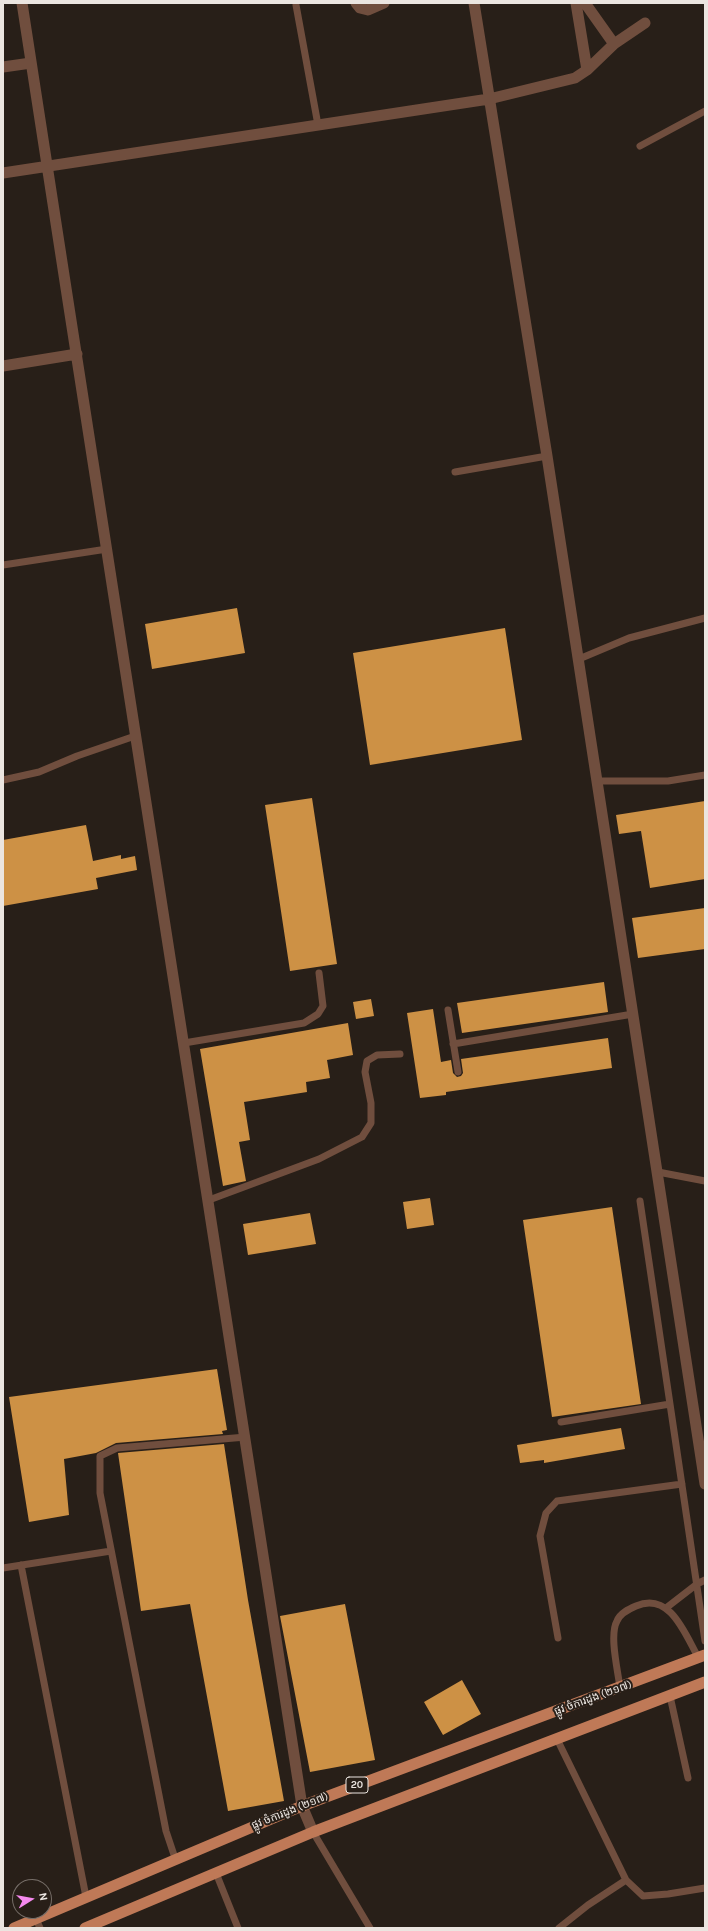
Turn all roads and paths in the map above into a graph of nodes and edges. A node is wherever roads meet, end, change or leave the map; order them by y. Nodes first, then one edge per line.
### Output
1 (22, 3) edge
2 (356, 3) edge
3 (384, 3) edge
4 (474, 3) edge
5 (576, 3) edge
6 (585, 3) edge
7 (296, 5) dead end
8 (645, 23) dead end
9 (614, 44) junction
10 (31, 63) junction
11 (3, 67) edge
12 (587, 70) junction
13 (489, 99) junction
14 (705, 111) edge
15 (318, 125) junction
16 (640, 146) dead end
17 (47, 167) junction
18 (3, 173) edge
19 (77, 354) junction
20 (3, 366) edge
21 (547, 456) junction
22 (455, 472) dead end
23 (107, 549) junction
24 (3, 565) edge
25 (705, 618) edge
26 (579, 660) junction
27 (135, 736) junction
28 (705, 776) edge
29 (3, 780) edge
30 (597, 781) junction
31 (319, 973) dead end
32 (448, 1010) dead end
33 (633, 1014) junction
34 (184, 1043) junction
35 (453, 1044) junction
36 (400, 1054) dead end
37 (458, 1072) dead end
38 (658, 1172) junction
39 (705, 1181) edge
40 (208, 1200) junction
41 (640, 1201) dead end
42 (670, 1404) junction
43 (561, 1422) dead end
44 (246, 1438) junction
45 (703, 1455) edge
46 (682, 1484) junction
47 (705, 1484) edge
48 (111, 1551) junction
49 (21, 1565) junction
50 (3, 1568) edge
51 (705, 1580) edge
52 (697, 1584) junction
53 (666, 1608) junction
54 (558, 1638) dead end
55 (705, 1641) edge
56 (702, 1656) edge
57 (705, 1682) edge
58 (620, 1688) junction
59 (670, 1696) junction
60 (557, 1739) junction
61 (688, 1778) dead end
62 (302, 1806) junction
63 (313, 1832) junction
64 (175, 1858) junction
65 (216, 1873) junction
66 (626, 1880) junction
67 (705, 1888) edge
68 (86, 1897) junction
69 (38, 1923) edge
70 (14, 1928) edge
71 (85, 1928) edge
72 (238, 1928) edge
73 (370, 1928) edge
74 (559, 1928) edge

1 - 10 street
2 - 3 street
4 - 13 street
5 - 12 street
6 - 9 street
7 - 15 lane
8 - 9 street
9 - 12 street
10 - 11 street
10 - 17 street
12 - 13 street
13 - 15 street
13 - 21 street
14 - 16 lane
15 - 17 street
17 - 18 street
17 - 19 street
19 - 20 street
19 - 23 street
21 - 22 lane
21 - 26 street
23 - 24 lane
23 - 27 street
25 - 26 lane
26 - 30 street
27 - 29 lane
27 - 34 street
28 - 30 lane
30 - 33 street
31 - 34 lane
32 - 35 lane
33 - 35 lane
33 - 38 street
34 - 40 street
35 - 37 lane
36 - 40 lane
38 - 39 lane
38 - 45 street
40 - 44 street
41 - 42 lane
42 - 43 lane
42 - 46 lane
44 - 48 lane
44 - 62 street
45 - 47 street
46 - 52 lane
46 - 54 lane
48 - 49 lane
48 - 64 lane
49 - 50 lane
49 - 68 lane
51 - 52 lane
52 - 53 lane
52 - 55 lane
53 - 56 lane
53 - 58 lane
56 - 58 main road, ផ្លូវ ចំការដូង (២១៧) / 20
57 - 59 main road
58 - 62 main road, ផ្លូវ ចំការដូង (២១៧) / 20
59 - 60 main road
59 - 61 lane
60 - 63 main road
60 - 66 lane
62 - 63 street
62 - 64 main road, ផ្លូវ ចំការដូង (២១៧) / 20
63 - 65 main road
63 - 73 lane
64 - 68 main road, ផ្លូវ ចំការដូង (២១៧) / 20
65 - 71 main road
65 - 72 lane
66 - 67 lane
66 - 74 lane
68 - 69 main road, ផ្លូវ ចំការដូង (២១៧) / 20
69 - 70 main road, ផ្លូវ ចំការដូង (២១៧) / 20

